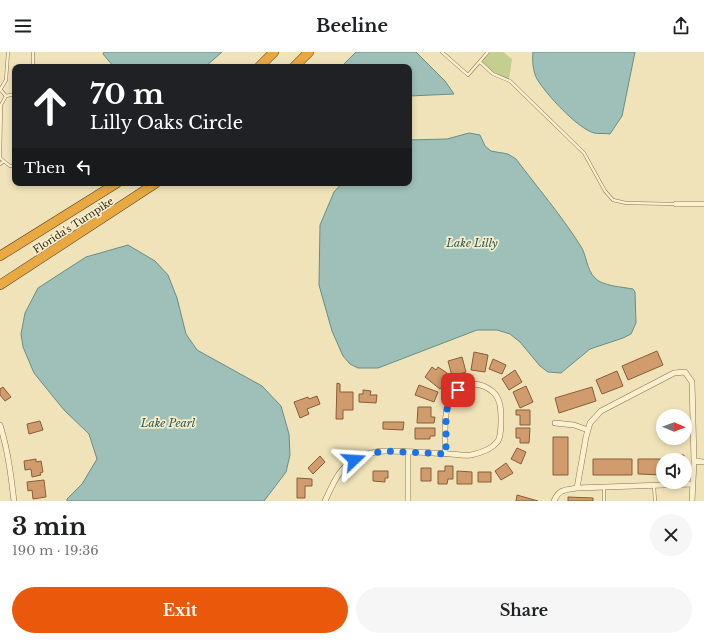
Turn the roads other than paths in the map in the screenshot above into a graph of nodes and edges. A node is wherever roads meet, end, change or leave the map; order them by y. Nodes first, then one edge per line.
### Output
1 (8, 52) edge
2 (33, 52) edge
3 (274, 52) edge
4 (309, 52) edge
5 (442, 52) edge
6 (488, 52) edge
7 (480, 62) junction
8 (33, 64) edge
9 (262, 64) edge
10 (297, 64) edge
11 (0, 89) edge
12 (12, 95) edge
13 (6, 96) junction
14 (4, 161) junction
15 (0, 164) edge
16 (12, 166) edge
17 (112, 186) edge
18 (151, 186) edge
19 (676, 204) joint
20 (704, 204) edge
21 (0, 256) edge
22 (0, 285) edge
23 (555, 424) dead end
24 (0, 425) edge
25 (588, 430) junction
26 (408, 452) junction
27 (446, 454) junction
28 (694, 461) junction
29 (704, 462) edge
30 (692, 484) edge
31 (654, 486) joint
32 (604, 487) junction
33 (577, 488) junction
34 (692, 489) edge
35 (14, 501) edge
36 (326, 501) edge
37 (408, 501) edge
38 (554, 501) edge
39 (604, 501) edge
40 (654, 501) edge
41 (692, 501) edge

1 - 11 lane
2 - 8 lane
3 - 9 highway
4 - 10 highway
5 - 7 lane
6 - 7 lane
7 - 19 lane
11 - 13 lane
12 - 13 lane
13 - 14 lane
14 - 15 lane
14 - 16 lane
17 - 21 highway, Florida's Turnpike
18 - 22 highway, Florida's Turnpike
19 - 20 street
23 - 25 street
24 - 35 street
25 - 28 street
25 - 33 street
26 - 27 street
26 - 36 street
26 - 37 street
27 - 27 street
28 - 29 street
28 - 30 street
31 - 32 street
31 - 40 lane
32 - 33 street
32 - 39 lane
33 - 38 street
34 - 41 street

